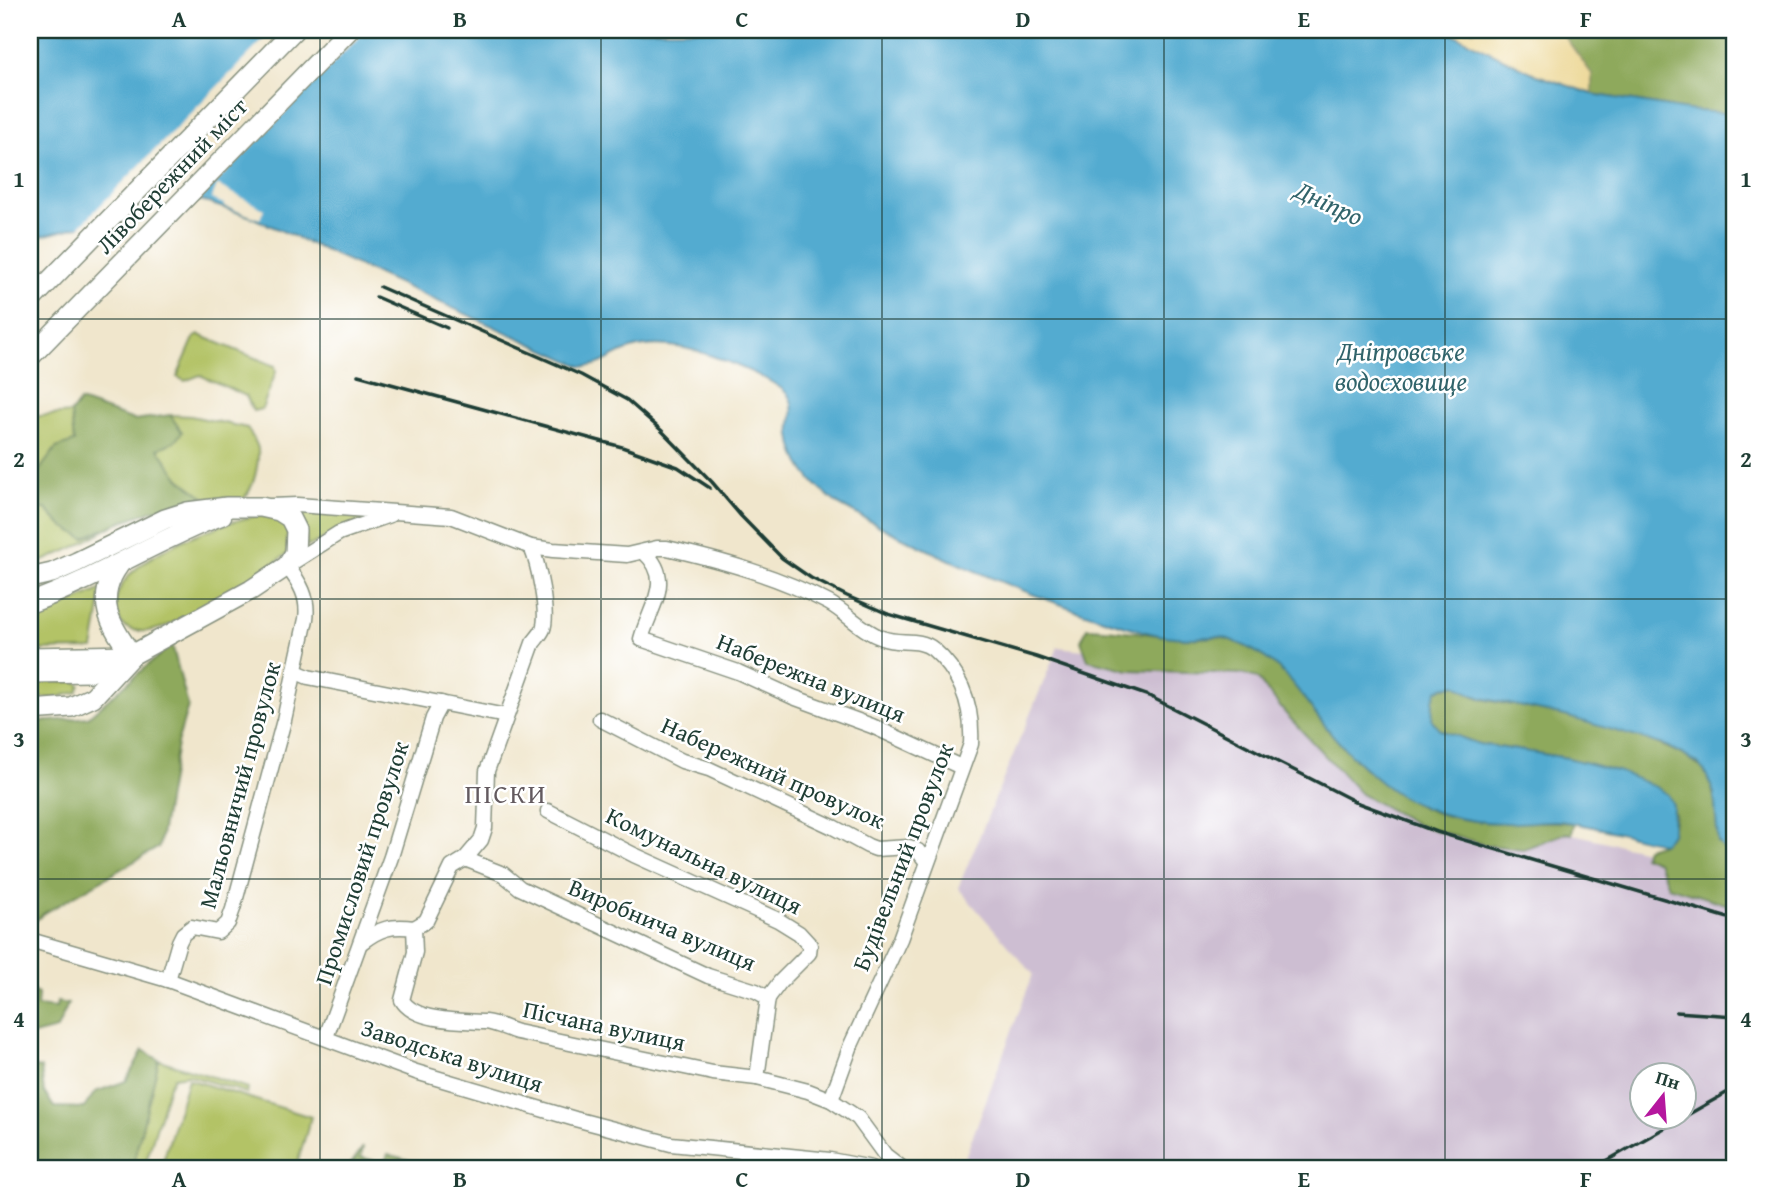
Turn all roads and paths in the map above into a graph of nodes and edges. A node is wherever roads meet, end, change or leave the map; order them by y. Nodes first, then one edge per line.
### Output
1 (294, 30) edge
2 (349, 30) edge
3 (30, 300) edge
4 (30, 356) edge
5 (261, 507) junction
6 (401, 512) junction
7 (531, 547) junction
8 (644, 552) junction
9 (119, 565) junction
10 (287, 566) junction
11 (30, 578) edge
12 (30, 603) edge
13 (132, 655) junction
14 (30, 657) edge
15 (293, 671) junction
16 (30, 673) edge
17 (441, 703) junction
18 (30, 710) edge
19 (506, 716) junction
20 (600, 719) dead end
21 (961, 766) junction
22 (548, 811) dead end
23 (465, 859) junction
24 (926, 861) junction
25 (414, 928) junction
26 (30, 940) edge
27 (362, 942) junction
28 (168, 980) junction
29 (768, 998) junction
30 (326, 1037) junction
31 (757, 1079) junction
32 (831, 1100) junction
33 (872, 1168) edge
34 (902, 1168) edge

1 - 3 main road, Лівобережний міст
2 - 4 main road, Лівобережний міст
5 - 6 street, Будівельний провулок
5 - 9 main road
5 - 10 main road
5 - 11 main road
6 - 7 street, Будівельний провулок
6 - 10 street
7 - 8 street, Будівельний провулок
7 - 19 street
8 - 21 street, Набережна вулиця
8 - 21 street, Будівельний провулок
9 - 12 main road
9 - 13 main road
10 - 13 main road
10 - 15 street, Мальовничий провулок
13 - 14 main road
13 - 16 main road
13 - 18 main road
15 - 17 street
15 - 28 street, Мальовничий провулок
17 - 19 street
17 - 27 street, Промисловий провулок
19 - 23 street
20 - 24 street, Набережний провулок
21 - 24 street, Будівельний провулок
22 - 29 street, Комунальна вулиця
23 - 25 street
23 - 29 street, Виробнича вулиця
24 - 32 street, Будівельний провулок
25 - 27 street
25 - 31 street, Пісчана вулиця
26 - 28 street, Заводська вулиця
27 - 30 street, Промисловий провулок
28 - 30 street, Заводська вулиця
29 - 31 street, Виробнича вулиця
30 - 33 street, Заводська вулиця
31 - 32 street, Пісчана вулиця
32 - 34 street, Пісчана вулиця

